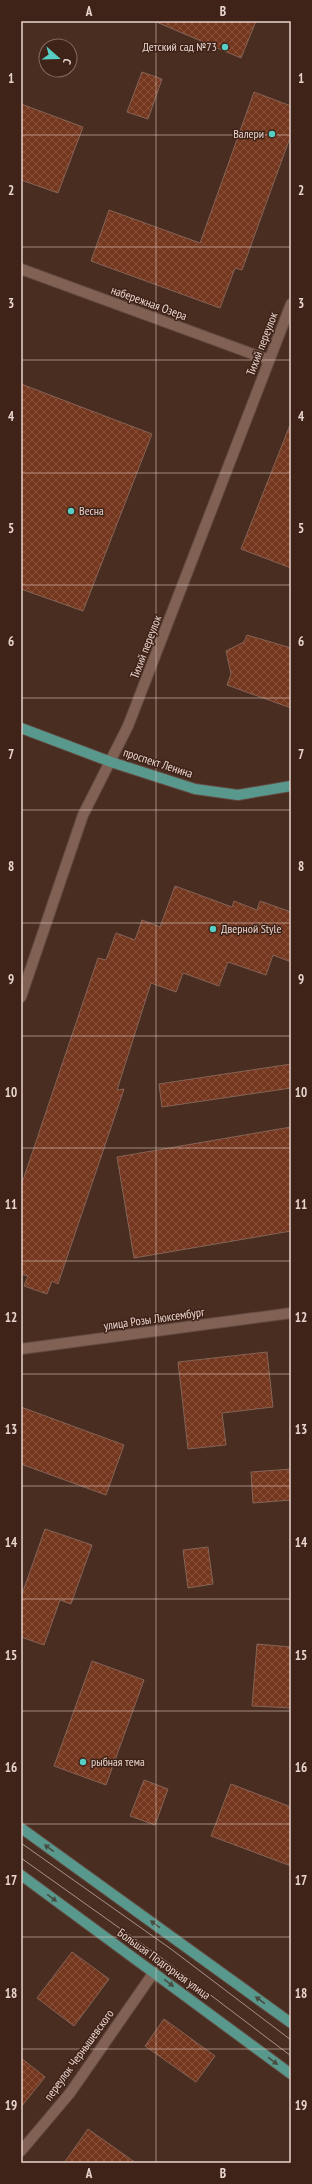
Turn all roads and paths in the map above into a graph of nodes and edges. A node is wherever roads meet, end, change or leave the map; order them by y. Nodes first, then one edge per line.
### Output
1 (21, 270) edge
2 (291, 304) edge
3 (269, 360) junction
4 (21, 728) edge
5 (111, 762) junction
6 (291, 786) edge
7 (21, 997) edge
8 (291, 1313) edge
9 (21, 1349) edge
10 (21, 1828) edge
11 (21, 1875) edge
12 (154, 1972) junction
13 (291, 2023) edge
14 (291, 2074) edge
15 (21, 2151) edge

1 - 3 street, набережная Озера
2 - 3 street, Тихий переулок
3 - 5 street, Тихий переулок
4 - 5 main road, проспект Ленина
5 - 6 main road, проспект Ленина
5 - 7 street, Тихий переулок
8 - 9 street, улица Розы Люксембург
13 -> 10 main road
11 -> 12 main road, Большая Подгорная улица
12 -> 14 main road, Большая Подгорная улица
12 - 15 street, переулок Чернышевского

